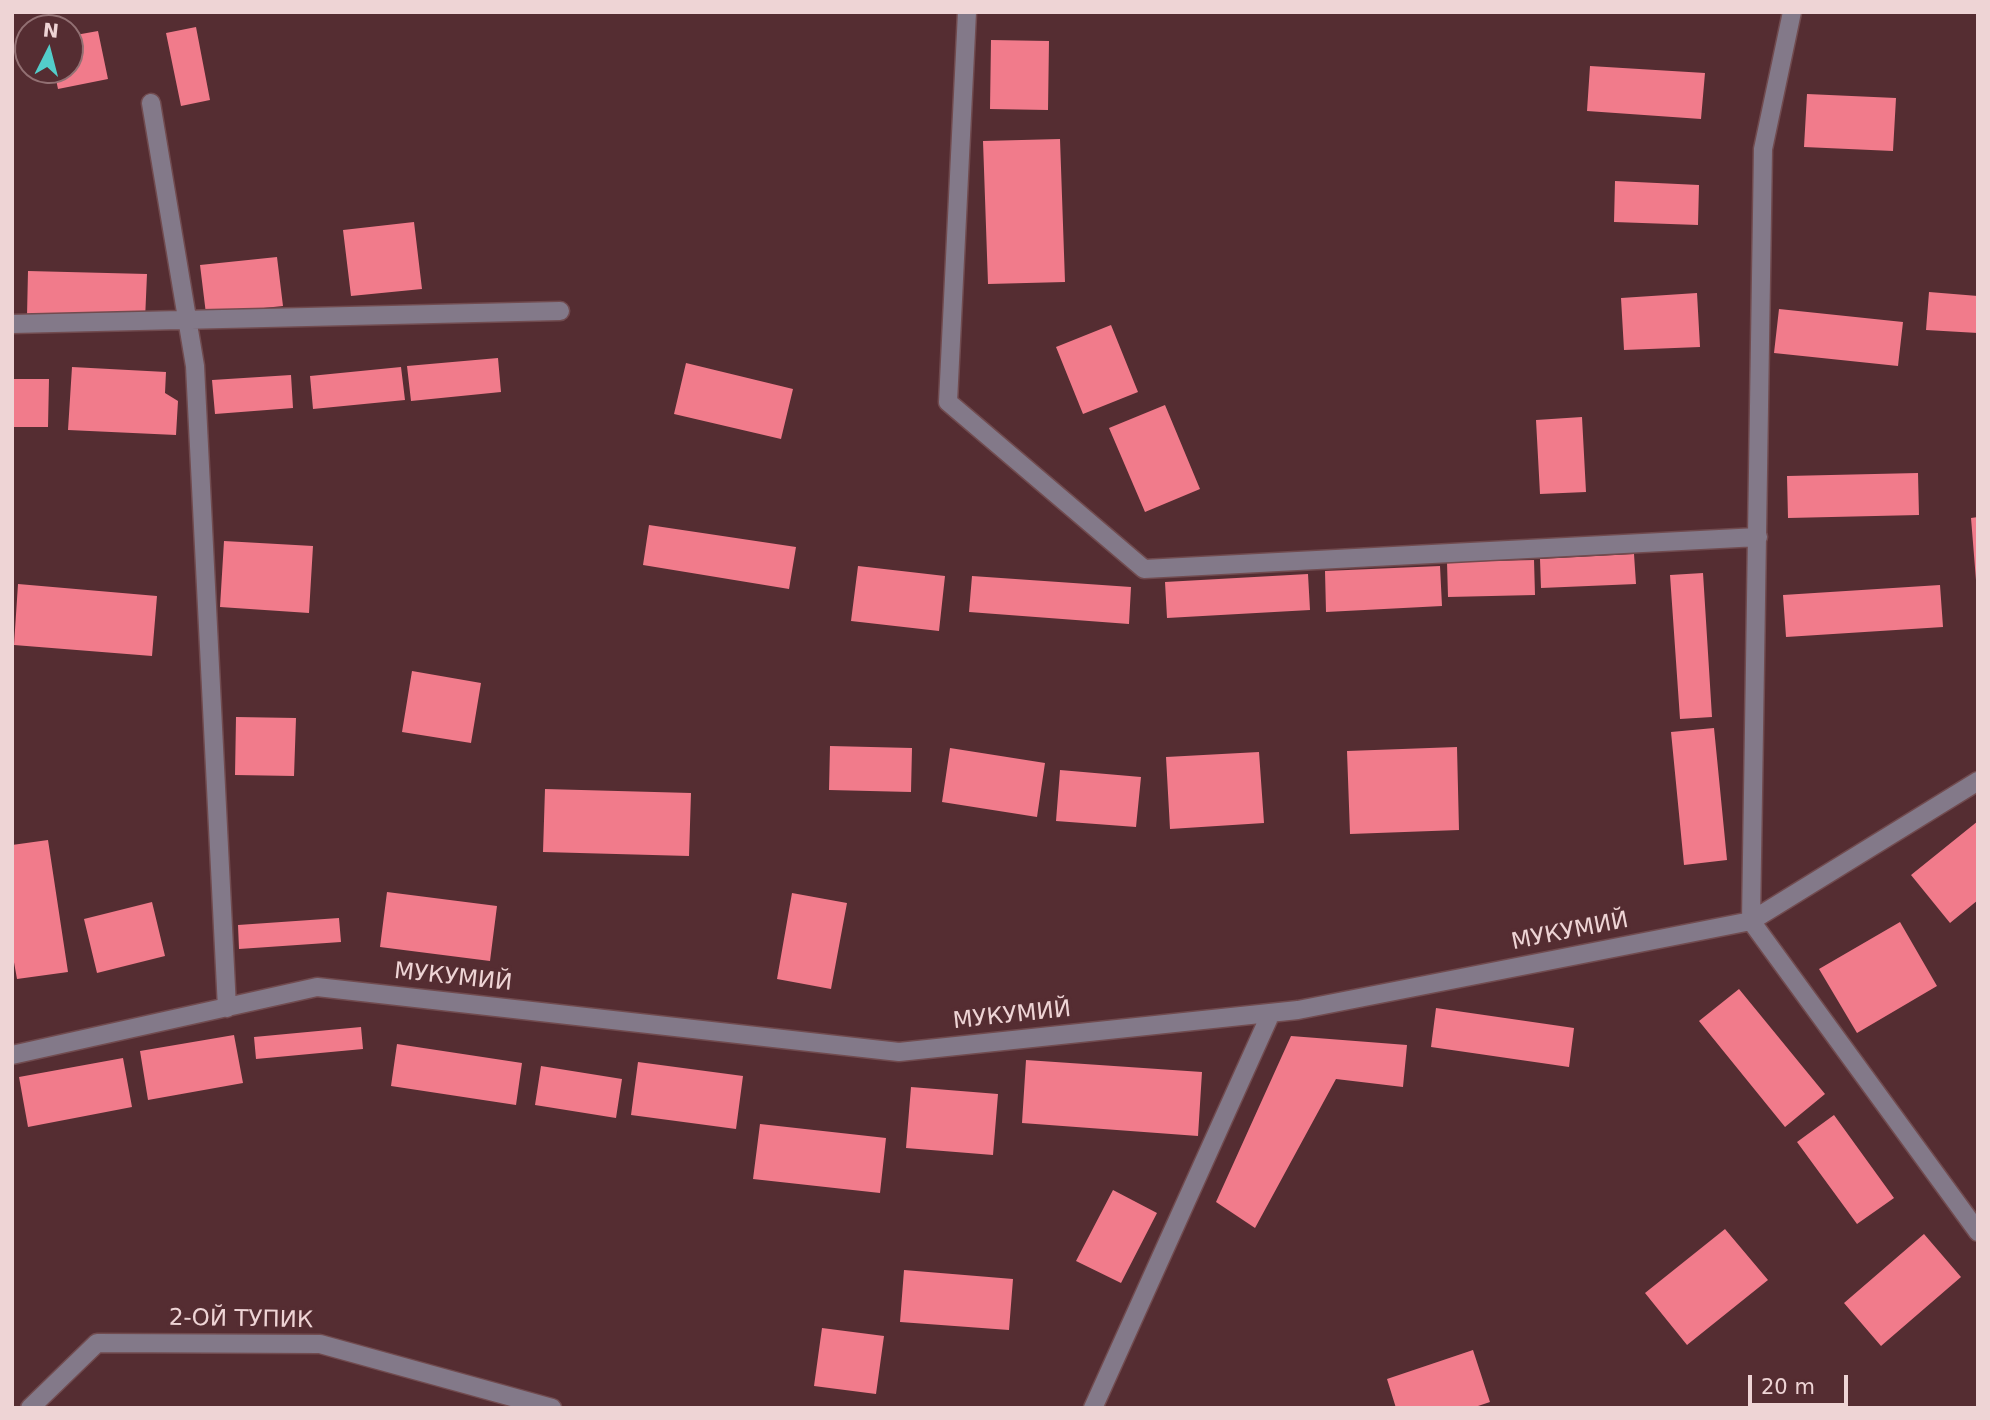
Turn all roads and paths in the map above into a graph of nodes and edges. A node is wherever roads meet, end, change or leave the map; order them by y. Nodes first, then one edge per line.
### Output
1 (967, 12) edge
2 (1792, 12) edge
3 (151, 103) dead end
4 (560, 311) dead end
5 (187, 320) junction
6 (12, 324) edge
7 (1758, 537) junction
8 (1978, 781) edge
9 (1751, 921) junction
10 (227, 1008) junction
11 (1271, 1013) junction
12 (12, 1055) edge
13 (1978, 1232) edge
14 (30, 1408) edge
15 (552, 1408) edge
16 (1093, 1408) edge

1 - 7 street
2 - 7 street
3 - 5 street
4 - 5 street
5 - 6 street
5 - 10 street
7 - 9 street
8 - 9 street, МУКУМИЙ
9 - 11 street, МУКУМИЙ
9 - 13 street
10 - 11 street, МУКУМИЙ
10 - 12 street, МУКУМИЙ
11 - 16 street
14 - 15 street, 2-ОЙ ТУПИК

